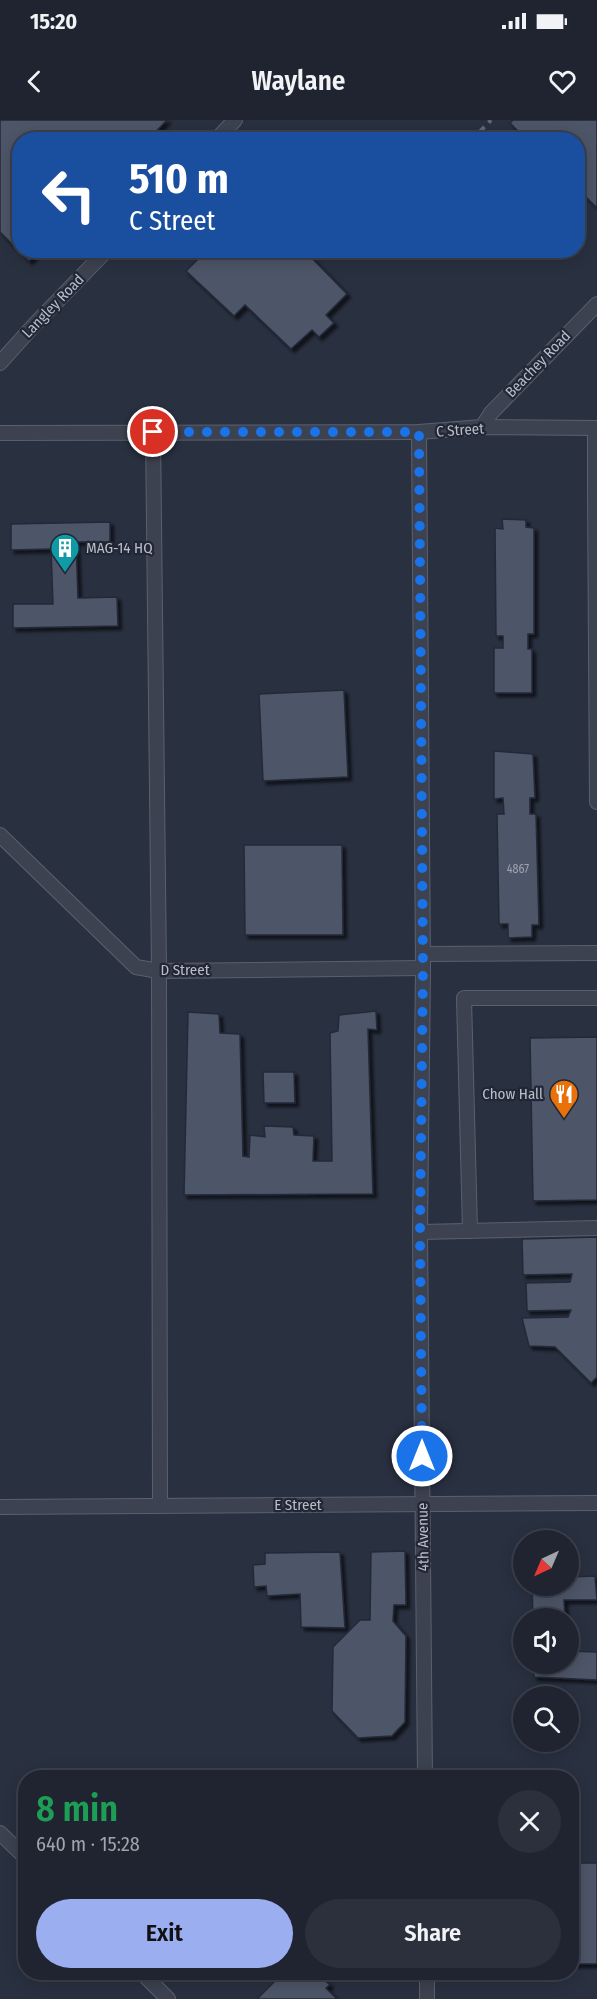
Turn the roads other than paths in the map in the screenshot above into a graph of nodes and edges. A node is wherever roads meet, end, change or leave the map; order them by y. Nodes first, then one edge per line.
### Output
1 (235, 120) edge
2 (224, 132) edge
3 (99, 258) edge
4 (597, 304) edge
5 (0, 363) edge
6 (482, 427) junction
7 (596, 428) edge
8 (153, 432) junction
9 (419, 432) junction
10 (0, 433) edge
11 (596, 492) edge
12 (597, 802) edge
13 (0, 835) edge
14 (597, 953) edge
15 (423, 961) junction
16 (159, 971) junction
17 (597, 998) edge
18 (597, 1228) edge
19 (470, 1231) junction
20 (420, 1232) junction
21 (597, 1503) edge
22 (422, 1504) junction
23 (160, 1506) junction
24 (0, 1507) edge
25 (425, 1770) edge
26 (0, 1833) edge
27 (0, 1842) edge
28 (18, 1851) edge
29 (18, 1853) edge
30 (149, 1980) edge
31 (427, 1980) edge
32 (168, 1999) edge
33 (427, 1999) edge

1 - 2 street
3 - 5 street, Langley Road
4 - 6 street, Beachey Road
6 - 7 street, C Street
6 - 9 street, C Street
7 - 11 street
8 - 9 street, C Street
8 - 10 street, C Street
8 - 16 street
9 - 15 street, 4th Avenue
11 - 12 street
13 - 16 street, D Street
14 - 15 street, D Street
15 - 16 street, D Street
15 - 20 street, 4th Avenue
16 - 23 street
17 - 19 street
18 - 19 street
19 - 20 street
20 - 22 street, 4th Avenue
21 - 22 street, E Street
22 - 23 street, E Street
22 - 25 street, 4th Avenue
23 - 24 street, E Street
26 - 28 street
27 - 29 street
30 - 32 street
31 - 33 street

